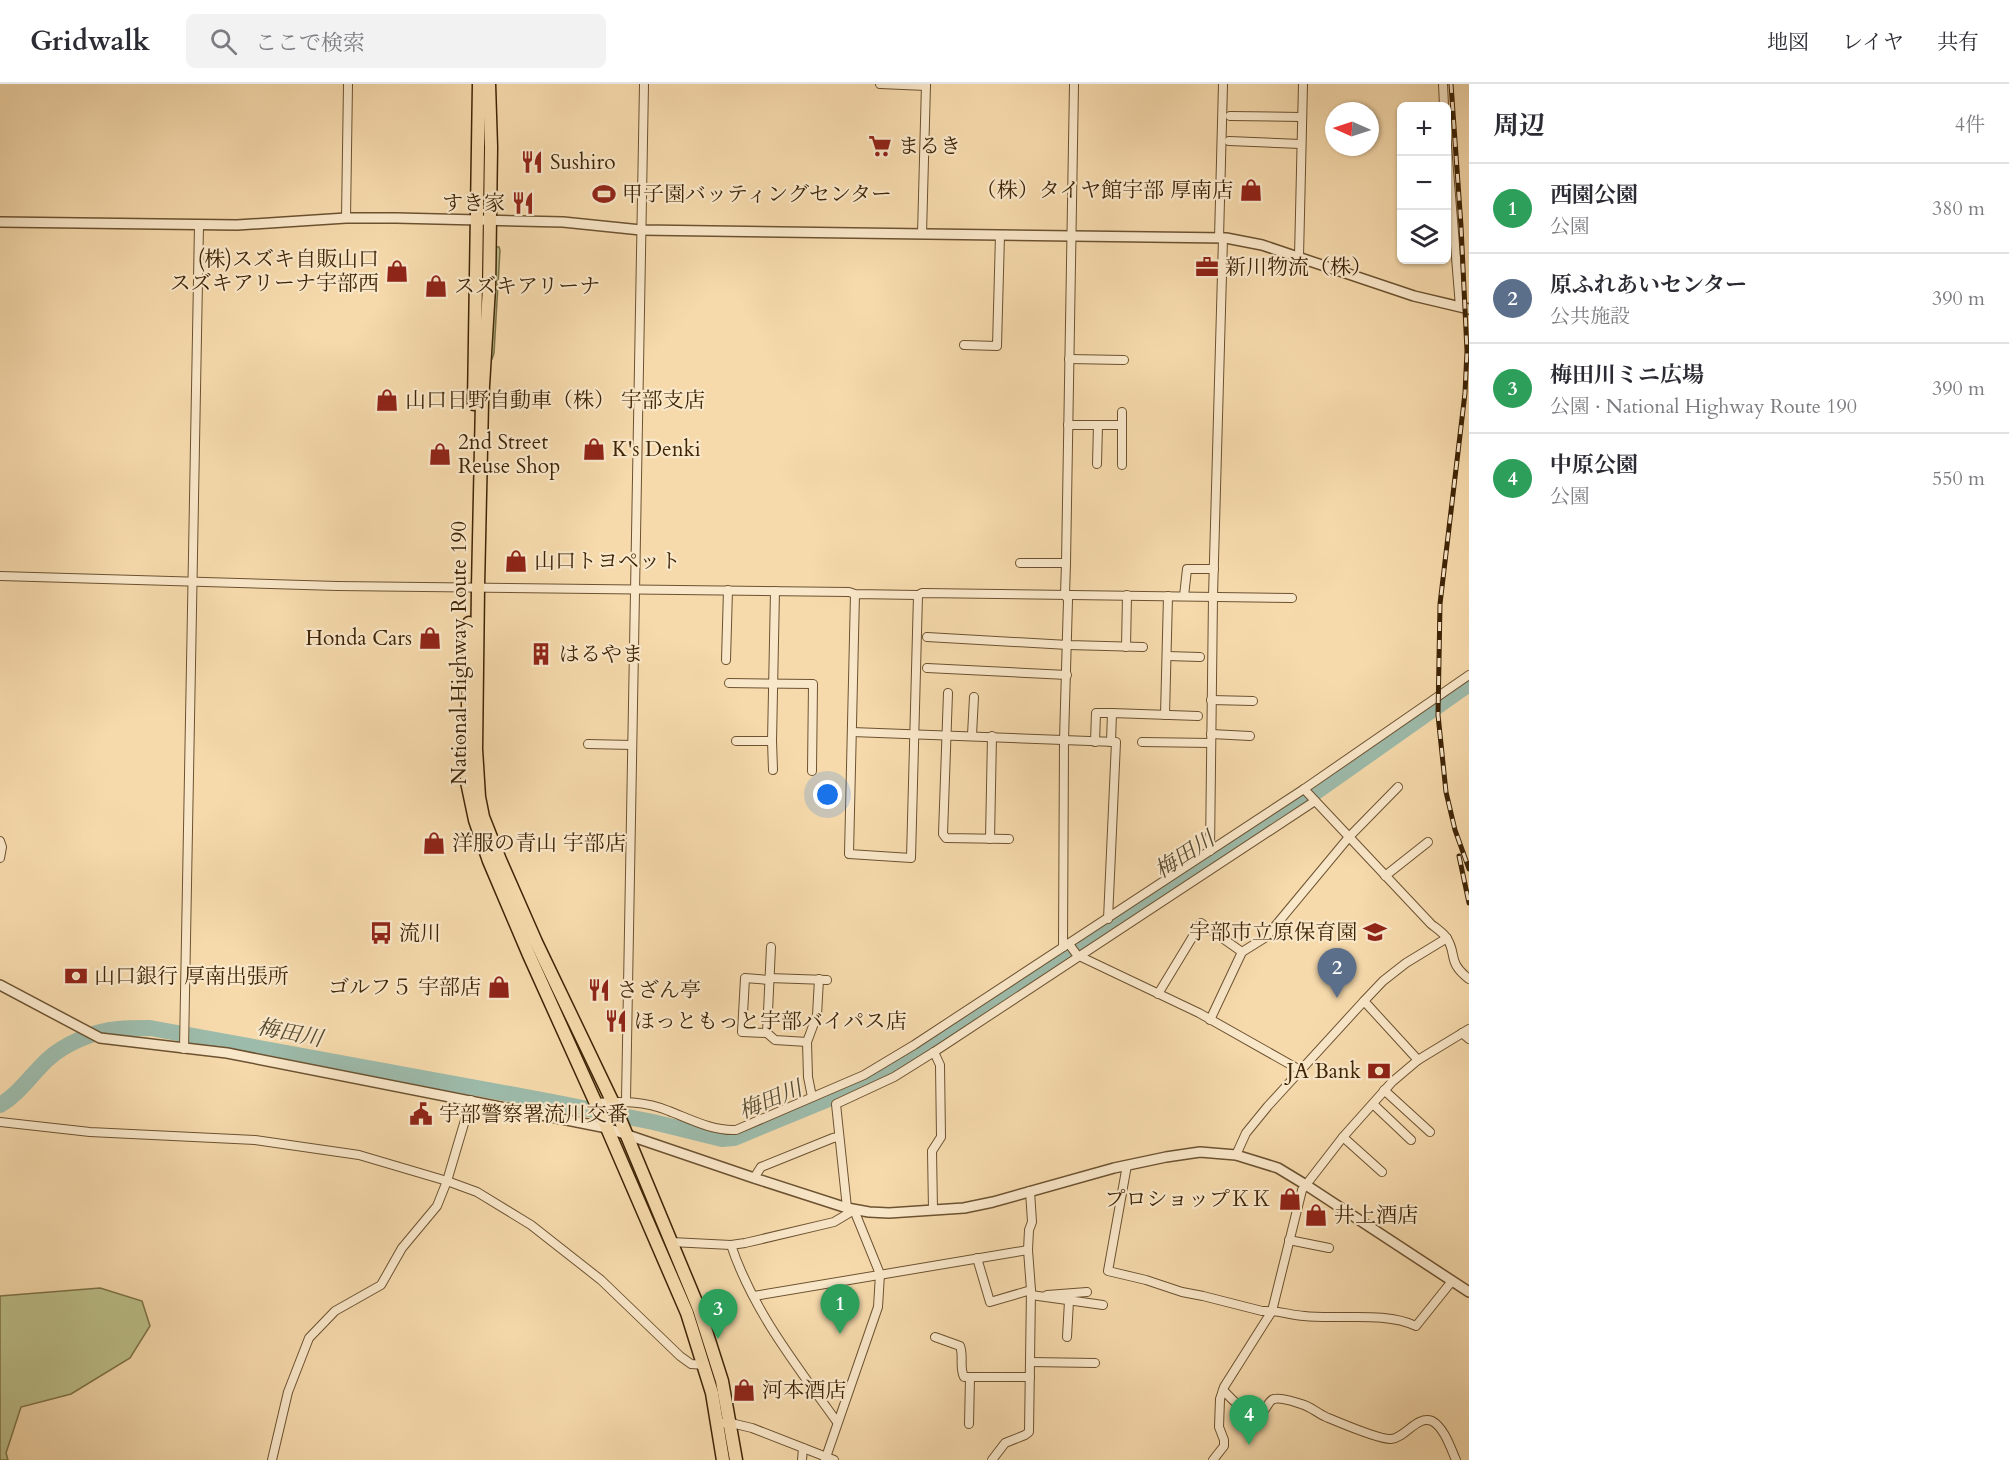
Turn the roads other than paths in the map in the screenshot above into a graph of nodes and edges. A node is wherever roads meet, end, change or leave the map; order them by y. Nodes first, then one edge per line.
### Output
1 (348, 84) edge
2 (479, 84) edge
3 (489, 84) edge
4 (644, 84) edge
5 (880, 84) edge
6 (1074, 84) edge
7 (1222, 84) edge
8 (1303, 84) edge
9 (1443, 84) edge
10 (926, 85) edge
11 (880, 94) dead end
12 (1444, 102) edge
13 (1230, 116) dead end
14 (1302, 117) junction
15 (1229, 141) dead end
16 (1301, 144) junction
17 (1448, 156) edge
18 (346, 218) junction
19 (484, 219) junction
20 (0, 222) edge
21 (199, 225) junction
22 (641, 230) junction
23 (922, 234) junction
24 (1000, 235) junction
25 (1072, 235) junction
26 (1221, 238) junction
27 (1299, 257) junction
28 (1464, 308) edge
29 (964, 345) dead end
30 (1069, 359) junction
31 (1124, 360) dead end
32 (1122, 412) dead end
33 (1068, 425) junction
34 (1098, 425) junction
35 (1122, 425) junction
36 (1097, 464) dead end
37 (1122, 465) dead end
38 (1020, 563) dead end
39 (1066, 563) junction
40 (1214, 569) junction
41 (0, 576) edge
42 (193, 582) junction
43 (474, 587) junction
44 (635, 589) junction
45 (728, 590) junction
46 (775, 591) junction
47 (855, 594) junction
48 (1065, 594) junction
49 (918, 595) junction
50 (1127, 595) junction
51 (1168, 596) junction
52 (1184, 596) junction
53 (1213, 597) junction
54 (1292, 598) dead end
55 (927, 638) dead end
56 (1068, 645) junction
57 (1126, 647) junction
58 (1143, 647) dead end
59 (1167, 656) junction
60 (1200, 657) dead end
61 (726, 660) dead end
62 (927, 668) dead end
63 (1066, 675) junction
64 (1469, 675) edge
65 (729, 683) dead end
66 (772, 684) junction
67 (948, 693) dead end
68 (974, 697) dead end
69 (1211, 700) junction
70 (1253, 701) dead end
71 (1112, 713) junction
72 (1165, 715) junction
73 (1198, 716) dead end
74 (852, 732) junction
75 (914, 734) junction
76 (946, 734) junction
77 (1211, 734) junction
78 (972, 735) junction
79 (1250, 735) dead end
80 (992, 736) junction
81 (1064, 740) junction
82 (736, 741) dead end
83 (772, 741) junction
84 (1095, 742) junction
85 (1111, 742) junction
86 (1142, 742) dead end
87 (1211, 743) junction
88 (588, 744) dead end
89 (632, 745) junction
90 (773, 770) dead end
91 (812, 771) dead end
92 (1398, 786) dead end
93 (1306, 790) junction
94 (1314, 800) junction
95 (1349, 837) junction
96 (990, 839) junction
97 (1009, 839) dead end
98 (0, 841) edge
99 (1428, 842) dead end
100 (1210, 851) junction
101 (0, 858) edge
102 (1197, 862) junction
103 (1206, 873) junction
104 (1385, 876) junction
105 (1125, 909) junction
106 (1108, 919) junction
107 (1133, 921) junction
108 (1447, 938) junction
109 (1067, 946) junction
110 (771, 947) dead end
111 (1242, 952) junction
112 (1079, 955) junction
113 (769, 979) junction
114 (1469, 979) edge
115 (0, 985) edge
116 (1158, 994) junction
117 (990, 998) junction
118 (1364, 1001) junction
119 (997, 1009) junction
120 (1210, 1020) junction
121 (1466, 1031) edge
122 (767, 1034) junction
123 (1469, 1039) edge
124 (807, 1042) junction
125 (184, 1048) junction
126 (934, 1052) junction
127 (1418, 1060) junction
128 (1300, 1070) junction
129 (865, 1076) junction
130 (870, 1087) junction
131 (1384, 1090) junction
132 (812, 1097) junction
133 (471, 1100) junction
134 (618, 1103) junction
135 (1373, 1104) junction
136 (597, 1105) junction
137 (0, 1122) edge
138 (606, 1125) junction
139 (625, 1130) junction
140 (1430, 1132) dead end
141 (839, 1137) junction
142 (1343, 1137) junction
143 (1410, 1140) dead end
144 (1236, 1155) junction
145 (1127, 1165) junction
146 (1382, 1172) dead end
147 (754, 1178) junction
148 (447, 1181) junction
149 (1306, 1185) junction
150 (1030, 1191) junction
151 (851, 1209) junction
152 (933, 1210) junction
153 (1288, 1240) junction
154 (671, 1242) junction
155 (731, 1245) junction
156 (1329, 1248) dead end
157 (1028, 1250) junction
158 (976, 1258) junction
159 (880, 1274) junction
160 (1452, 1281) junction
161 (1087, 1292) dead end
162 (1469, 1292) edge
163 (1034, 1294) junction
164 (753, 1296) junction
165 (1069, 1301) junction
166 (1103, 1305) dead end
167 (1272, 1311) junction
168 (935, 1337) dead end
169 (1067, 1337) dead end
170 (1030, 1362) junction
171 (1095, 1363) dead end
172 (705, 1365) junction
173 (970, 1377) junction
174 (1030, 1377) junction
175 (1223, 1390) junction
176 (837, 1422) junction
177 (724, 1423) junction
178 (969, 1424) dead end
179 (803, 1448) junction
180 (828, 1459) edge
181 (272, 1460) edge
182 (723, 1460) edge
183 (736, 1460) edge
184 (802, 1460) edge
185 (992, 1460) edge
186 (1213, 1460) edge
187 (1456, 1460) edge

1 - 18 street
2 - 19 highway, National Highway Route 190
3 - 19 highway, National Highway Route 190
4 - 22 street
5 - 10 street
5 - 11 street
6 - 25 street
7 - 26 street
8 - 14 street
9 - 12 street
10 - 23 street
13 - 14 street
14 - 16 street
15 - 16 street
16 - 27 street
17 - 28 street
18 - 19 street
18 - 21 street
19 - 22 street
19 - 43 highway, National Highway Route 190
20 - 21 street
21 - 42 street
22 - 23 street
22 - 44 street
23 - 24 street
24 - 25 street
24 - 29 street
25 - 26 street
25 - 30 street
26 - 27 street
26 - 40 street
27 - 28 street
30 - 31 street
30 - 33 street
32 - 35 street
33 - 34 street
33 - 39 street
34 - 35 street
34 - 36 street
35 - 37 street
38 - 39 street
39 - 48 street
40 - 52 street
40 - 53 street
41 - 42 street
42 - 43 street
42 - 125 street
43 - 44 street
43 - 134 highway, National Highway Route 190
43 - 136 highway, National Highway Route 190
44 - 45 street
44 - 89 street
45 - 46 street
45 - 61 street
46 - 47 street
46 - 66 street
47 - 49 street
47 - 74 street
48 - 49 street
48 - 50 street
48 - 56 street
49 - 75 street
50 - 51 street
50 - 57 street
51 - 52 street
51 - 59 street
52 - 53 street
53 - 54 street
53 - 69 street
55 - 56 street
56 - 57 street
56 - 63 street
57 - 58 street
59 - 60 street
59 - 72 street
62 - 63 street
63 - 81 street
64 - 93 street
65 - 66 street
66 - 83 street
66 - 91 street
67 - 76 street
68 - 78 street
69 - 70 street
69 - 77 street
71 - 72 street
71 - 84 street
71 - 85 street
72 - 73 street
74 - 75 street
74 - 75 street
75 - 76 street
76 - 78 street
76 - 96 street
77 - 79 street
77 - 87 street
78 - 80 street
80 - 81 street
80 - 96 street
81 - 84 street
81 - 109 street
82 - 83 street
83 - 90 street
84 - 85 street
85 - 106 street
86 - 87 street
87 - 100 street
88 - 89 street
89 - 134 street
92 - 95 street
93 - 94 street
93 - 100 street
94 - 95 street
94 - 103 street
95 - 104 street
95 - 111 street
96 - 97 street
98 - 101 street
99 - 104 street
100 - 102 street
102 - 103 street
102 - 105 street
103 - 107 street
104 - 108 street
105 - 106 street
105 - 107 street
106 - 109 street
107 - 112 street
108 - 114 street
108 - 118 street
109 - 112 street
109 - 117 street
110 - 113 street
111 - 116 street
111 - 120 street
112 - 116 street
112 - 119 street
113 - 122 street
113 - 122 street
113 - 124 street
115 - 125 street
116 - 120 street
117 - 119 street
117 - 129 street
118 - 127 street
118 - 128 street
119 - 126 street
120 - 128 street
121 - 123 street
121 - 127 street
122 - 124 street
124 - 132 street
125 - 133 street
126 - 130 street
126 - 152 street
127 - 131 street
128 - 144 street
129 - 130 street
129 - 132 street
130 - 141 street
131 - 135 street
131 - 140 street
132 - 134 street
133 - 138 street
133 - 148 street
134 - 136 street
134 - 139 highway, National Highway Route 190
135 - 142 street
135 - 143 street
136 - 138 highway, National Highway Route 190
137 - 148 street
138 - 139 street
138 - 172 highway, National Highway Route 190
139 - 147 street
139 - 154 highway, National Highway Route 190
141 - 147 street
141 - 151 street
142 - 146 street
142 - 149 street
144 - 145 street
144 - 149 street
145 - 150 street
145 - 167 street
147 - 151 street
148 - 172 street
148 - 181 street
149 - 153 street
149 - 160 street
150 - 152 street
150 - 157 street
151 - 152 street
151 - 155 street
151 - 159 street
153 - 156 street
153 - 167 street
154 - 155 street
154 - 177 highway, National Highway Route 190
155 - 164 street
157 - 158 street
157 - 163 street
158 - 159 street
158 - 163 street
159 - 164 street
159 - 176 street
160 - 162 street
160 - 167 street
161 - 163 street
163 - 165 street
163 - 170 street
164 - 176 street
165 - 166 street
165 - 169 street
167 - 175 street
168 - 173 street
170 - 171 street
170 - 174 street
172 - 177 highway, National Highway Route 190
173 - 174 street
173 - 178 street
174 - 185 street
175 - 186 street
175 - 187 street
176 - 180 street
177 - 179 street
177 - 182 highway, National Highway Route 190
177 - 183 highway, National Highway Route 190
179 - 180 street
179 - 184 street

